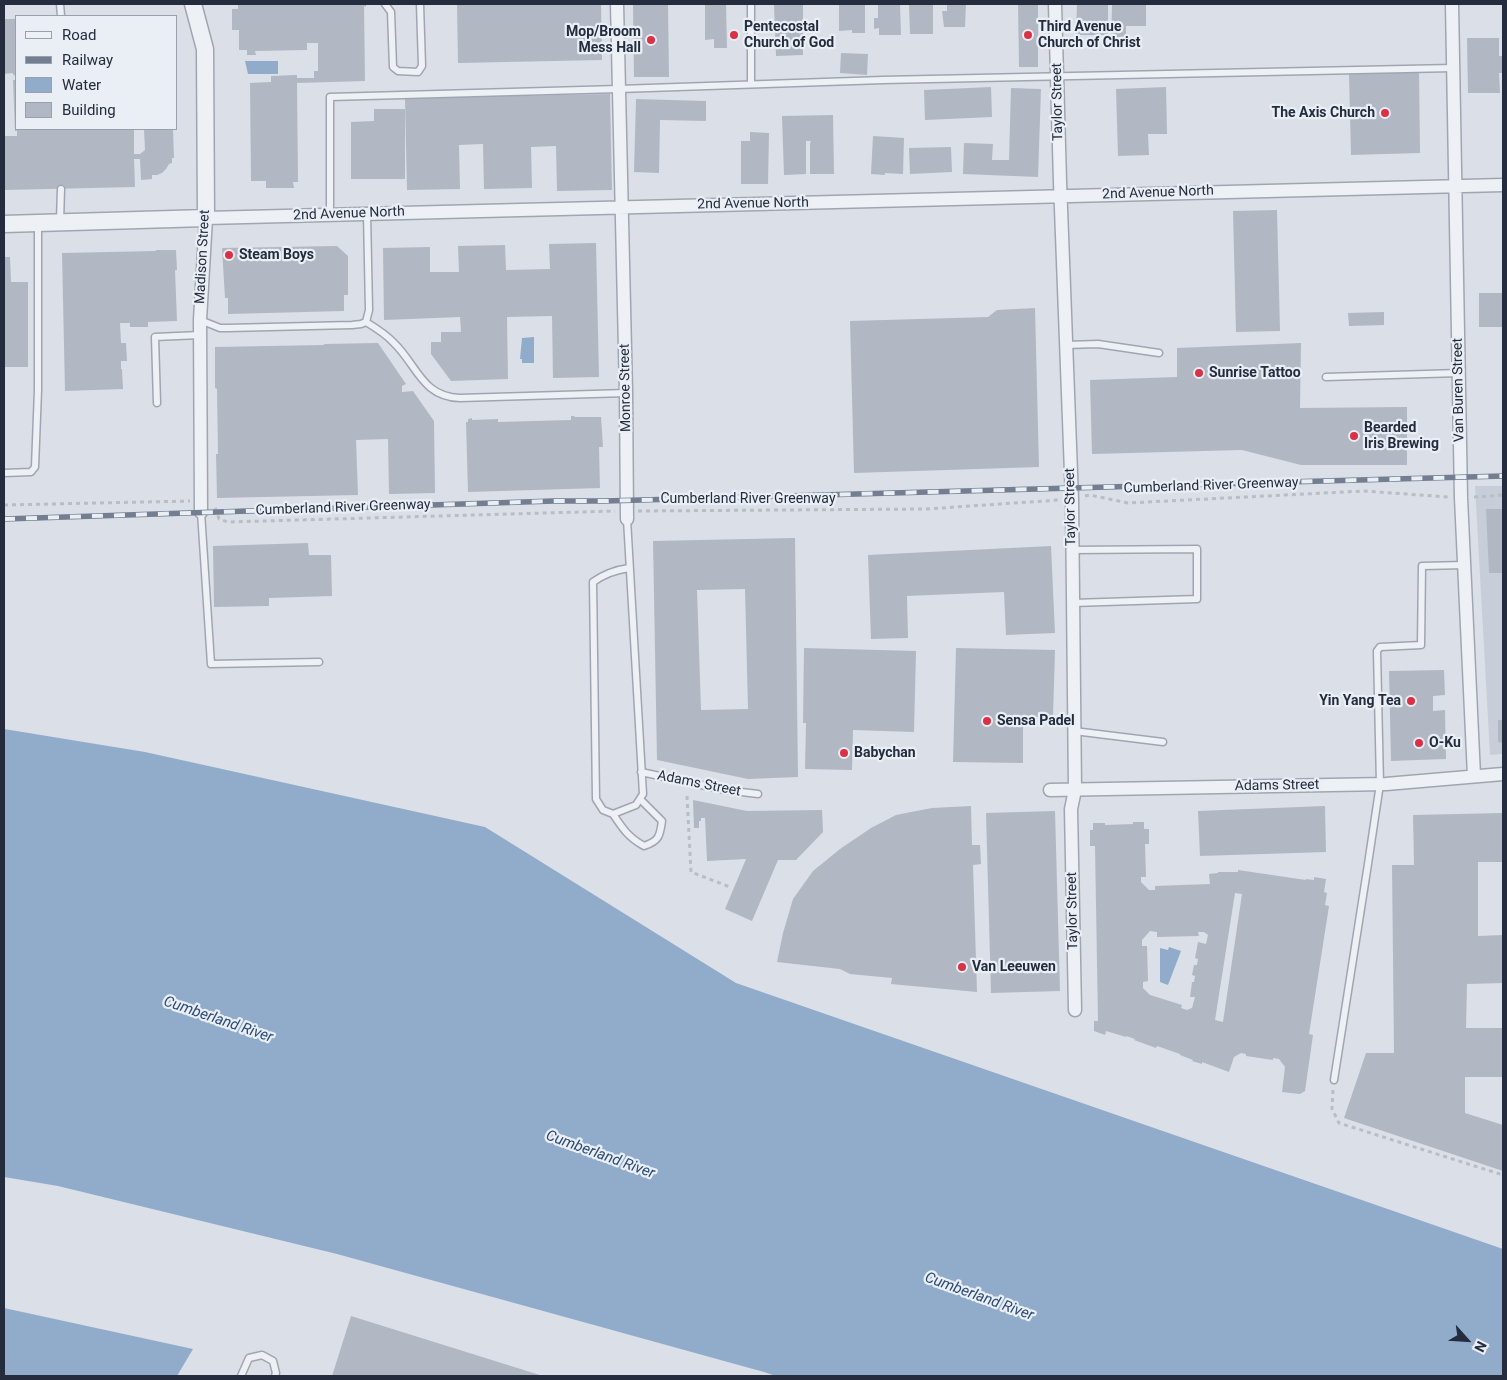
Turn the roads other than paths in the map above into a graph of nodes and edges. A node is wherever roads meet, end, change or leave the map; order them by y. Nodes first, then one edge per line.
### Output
1 (193, 4) edge
2 (385, 4) edge
3 (420, 4) edge
4 (617, 4) edge
5 (751, 4) edge
6 (1055, 4) edge
7 (1452, 4) edge
8 (1453, 68) junction
9 (1057, 76) junction
10 (752, 84) junction
11 (619, 89) junction
12 (1454, 185) junction
13 (1503, 185) edge
14 (60, 189) dead end
15 (1060, 196) junction
16 (621, 207) junction
17 (367, 214) junction
18 (330, 215) junction
19 (206, 218) junction
20 (60, 222) junction
21 (38, 223) junction
22 (4, 224) edge
23 (200, 320) junction
24 (366, 322) junction
25 (200, 335) junction
26 (1066, 346) junction
27 (1159, 353) dead end
28 (1459, 373) junction
29 (1326, 377) dead end
30 (626, 393) junction
31 (157, 403) dead end
32 (4, 473) edge
33 (201, 507) joint
34 (626, 515) joint
35 (1072, 550) junction
36 (1465, 565) junction
37 (628, 568) junction
38 (1073, 603) junction
39 (320, 662) dead end
40 (1074, 731) junction
41 (1163, 742) dead end
42 (641, 772) junction
43 (1503, 774) edge
44 (1474, 776) junction
45 (1380, 784) junction
46 (1050, 790) dead end
47 (1075, 790) junction
48 (758, 794) dead end
49 (640, 799) junction
50 (613, 814) junction
51 (1075, 1010) dead end
52 (1334, 1080) road end
53 (240, 1376) edge
54 (275, 1376) edge

1 - 19 street, Madison Street
2 - 3 lane
4 - 11 street, Monroe Street
5 - 10 lane
6 - 9 street, Taylor Street
7 - 8 street, Van Buren Street
8 - 9 lane
8 - 12 street, Van Buren Street
9 - 10 lane
9 - 15 street, Taylor Street
10 - 11 lane
11 - 16 street, Monroe Street
11 - 18 lane
12 - 13 street, 2nd Avenue North
12 - 15 street, 2nd Avenue North
12 - 28 street, Van Buren Street
14 - 20 lane
15 - 16 street, 2nd Avenue North
15 - 26 street, Taylor Street
16 - 17 street, 2nd Avenue North
16 - 30 street, Monroe Street
17 - 18 street, 2nd Avenue North
17 - 24 lane
18 - 19 street, 2nd Avenue North
19 - 20 street, 2nd Avenue North
19 - 23 street, Madison Street
20 - 21 street, 2nd Avenue North
21 - 22 street, 2nd Avenue North
21 - 32 lane
23 - 24 lane
23 - 25 street, Madison Street
24 - 30 lane
25 - 31 lane
25 - 33 street, Madison Street
26 - 27 lane
26 - 35 street, Taylor Street
28 - 29 lane
28 - 36 street, Van Buren Street
30 - 34 street, Monroe Street
33 - 39 lane
34 - 37 lane, Monroe Street
35 - 38 street, Taylor Street
35 - 38 lane
36 - 44 street, Van Buren Street
36 - 45 lane
37 - 42 lane, Monroe Street
37 - 50 lane
38 - 40 street, Taylor Street
40 - 41 lane
40 - 47 street, Taylor Street
42 - 48 lane, Adams Street
42 - 49 lane, Monroe Street
43 - 44 street, Adams Street
44 - 45 street, Adams Street
45 - 47 street, Adams Street
45 - 52 lane
46 - 47 street, Adams Street
47 - 51 street, Taylor Street
49 - 50 lane
49 - 50 lane
53 - 54 lane

